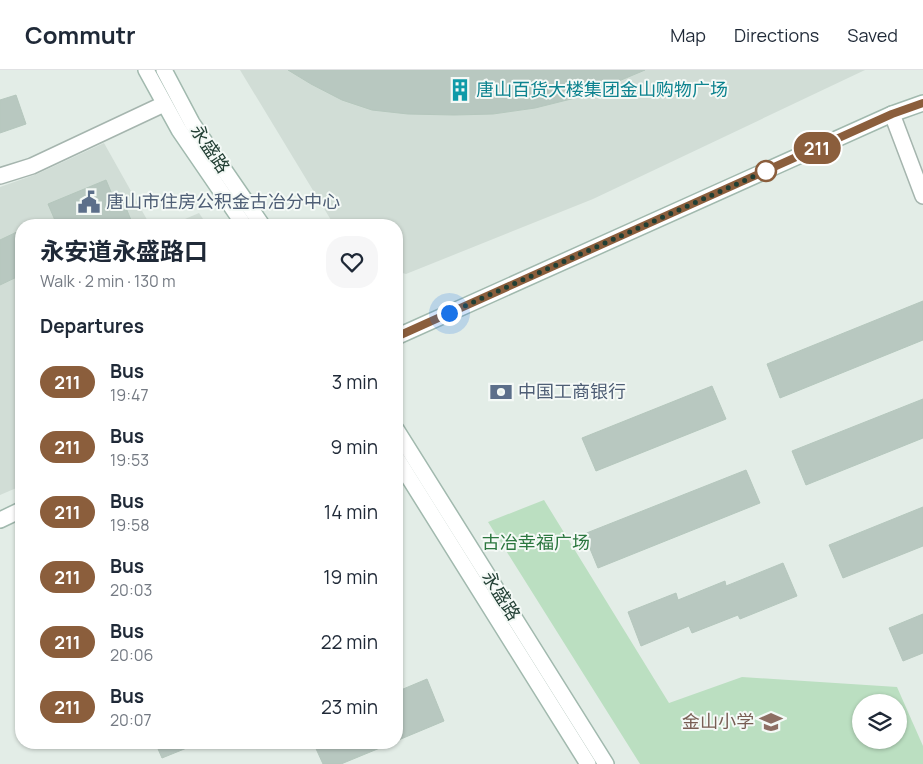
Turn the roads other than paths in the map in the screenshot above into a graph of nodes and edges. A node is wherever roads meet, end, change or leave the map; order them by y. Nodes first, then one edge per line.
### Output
1 (146, 70) edge
2 (164, 70) edge
3 (923, 103) edge
4 (164, 104) junction
5 (892, 114) junction
6 (0, 176) edge
7 (923, 196) edge
8 (240, 219) edge
9 (258, 219) edge
10 (403, 334) edge
11 (403, 440) edge
12 (403, 468) edge
13 (15, 513) edge
14 (0, 520) edge
15 (588, 764) edge
16 (606, 764) edge

1 - 4 main road, 永盛路
2 - 9 main road, 永盛路
3 - 5 main road
4 - 6 main road
4 - 8 main road, 永盛路
5 - 7 main road
5 - 10 main road
11 - 16 main road, 永盛路
12 - 15 main road, 永盛路
13 - 14 main road

